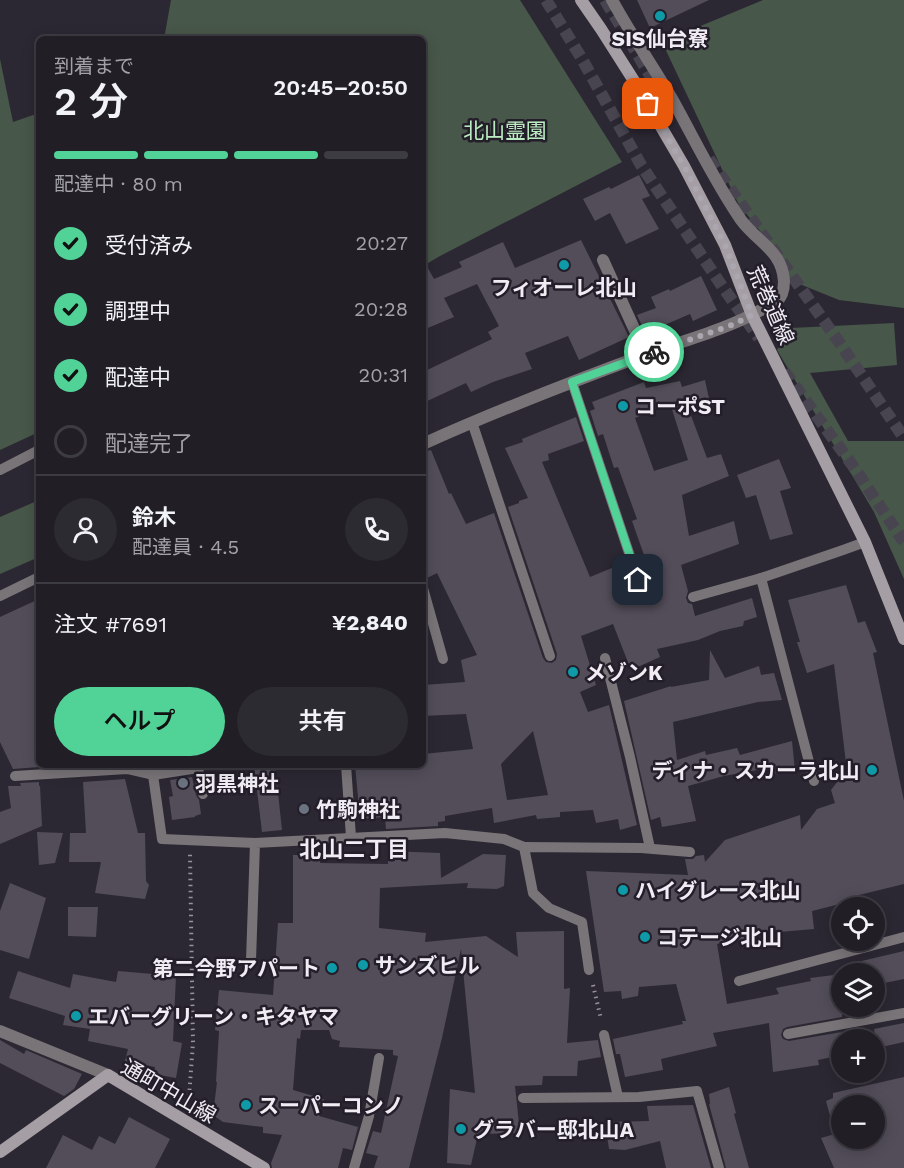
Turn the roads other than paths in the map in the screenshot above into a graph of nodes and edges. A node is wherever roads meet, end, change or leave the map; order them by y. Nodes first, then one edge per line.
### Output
1 (580, 0) edge
2 (612, 0) edge
3 (603, 260) dead end
4 (752, 315) junction
5 (646, 355) junction
6 (572, 382) junction
7 (472, 422) junction
8 (426, 443) edge
9 (36, 452) edge
10 (0, 470) edge
11 (865, 542) junction
12 (36, 578) edge
13 (761, 578) junction
14 (638, 580) dead end
15 (0, 596) edge
16 (693, 597) dead end
17 (426, 599) edge
18 (904, 639) edge
19 (550, 656) dead end
20 (604, 657) dead end
21 (443, 659) dead end
22 (115, 768) edge
23 (130, 768) edge
24 (346, 768) edge
25 (153, 775) junction
26 (15, 776) dead end
27 (814, 781) dead end
28 (203, 794) dead end
29 (351, 837) junction
30 (255, 843) junction
31 (524, 847) junction
32 (650, 848) junction
33 (690, 852) dead end
34 (904, 937) edge
35 (251, 960) dead end
36 (589, 970) road end
37 (739, 981) dead end
38 (904, 1013) edge
39 (0, 1031) edge
40 (788, 1034) dead end
41 (604, 1035) road end
42 (379, 1058) dead end
43 (108, 1075) junction
44 (618, 1097) junction
45 (523, 1098) dead end
46 (0, 1152) edge
47 (264, 1168) edge
48 (354, 1168) edge
49 (718, 1168) edge

1 - 4 street, 荒巻道線
2 - 4 street
3 - 5 street
4 - 5 street
4 - 11 street, 荒巻道線
5 - 6 street
6 - 7 street
6 - 14 lane
7 - 8 street
7 - 19 lane
9 - 10 lane
11 - 13 lane
11 - 18 street, 荒巻道線
12 - 15 lane
13 - 16 lane
13 - 27 lane
17 - 21 lane
20 - 32 lane
22 - 26 lane
23 - 25 lane
24 - 29 lane
25 - 28 lane
25 - 30 lane
29 - 30 lane
29 - 31 lane
30 - 35 lane
31 - 32 lane
31 - 36 lane
32 - 33 lane
34 - 37 lane
38 - 40 lane
39 - 43 street
41 - 44 lane
42 - 48 lane
43 - 46 street, 通町中山線
43 - 47 street, 通町中山線
44 - 45 lane
44 - 49 lane

